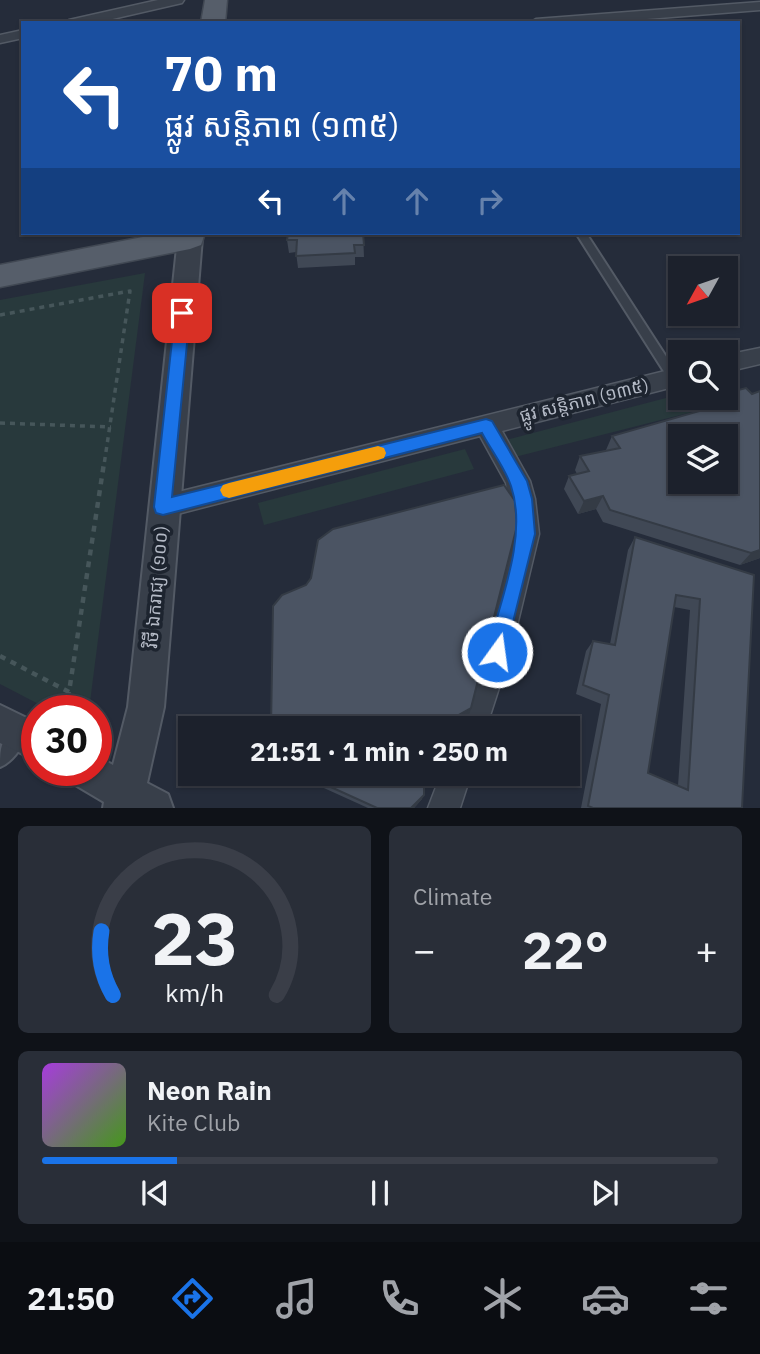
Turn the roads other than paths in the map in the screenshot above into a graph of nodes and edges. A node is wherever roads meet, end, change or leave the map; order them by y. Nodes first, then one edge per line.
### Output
1 (177, 0) edge
2 (216, 0) edge
3 (760, 6) edge
4 (83, 21) edge
5 (213, 21) edge
6 (562, 21) edge
7 (21, 34) edge
8 (0, 39) edge
9 (190, 235) edge
10 (582, 235) edge
11 (0, 276) edge
12 (760, 356) edge
13 (738, 361) edge
14 (668, 364) edge
15 (668, 379) edge
16 (486, 425) junction
17 (163, 507) junction
18 (475, 716) edge
19 (109, 786) edge
20 (452, 786) edge
21 (134, 803) edge
22 (444, 808) edge

1 - 4 street
2 - 5 main road
3 - 6 street
7 - 8 street
9 - 11 main road
9 - 17 street, វិថី ឯករាជ្យ (១០០)
10 - 14 lane
12 - 13 street
15 - 16 street, ផ្លូវ សន្តិភាព (១៣៥)
16 - 17 street, ផ្លូវ សន្តិភាព (១៣៥)
16 - 18 street
17 - 21 street, វិថី ឯករាជ្យ (១០០)
19 - 21 street
20 - 22 street

